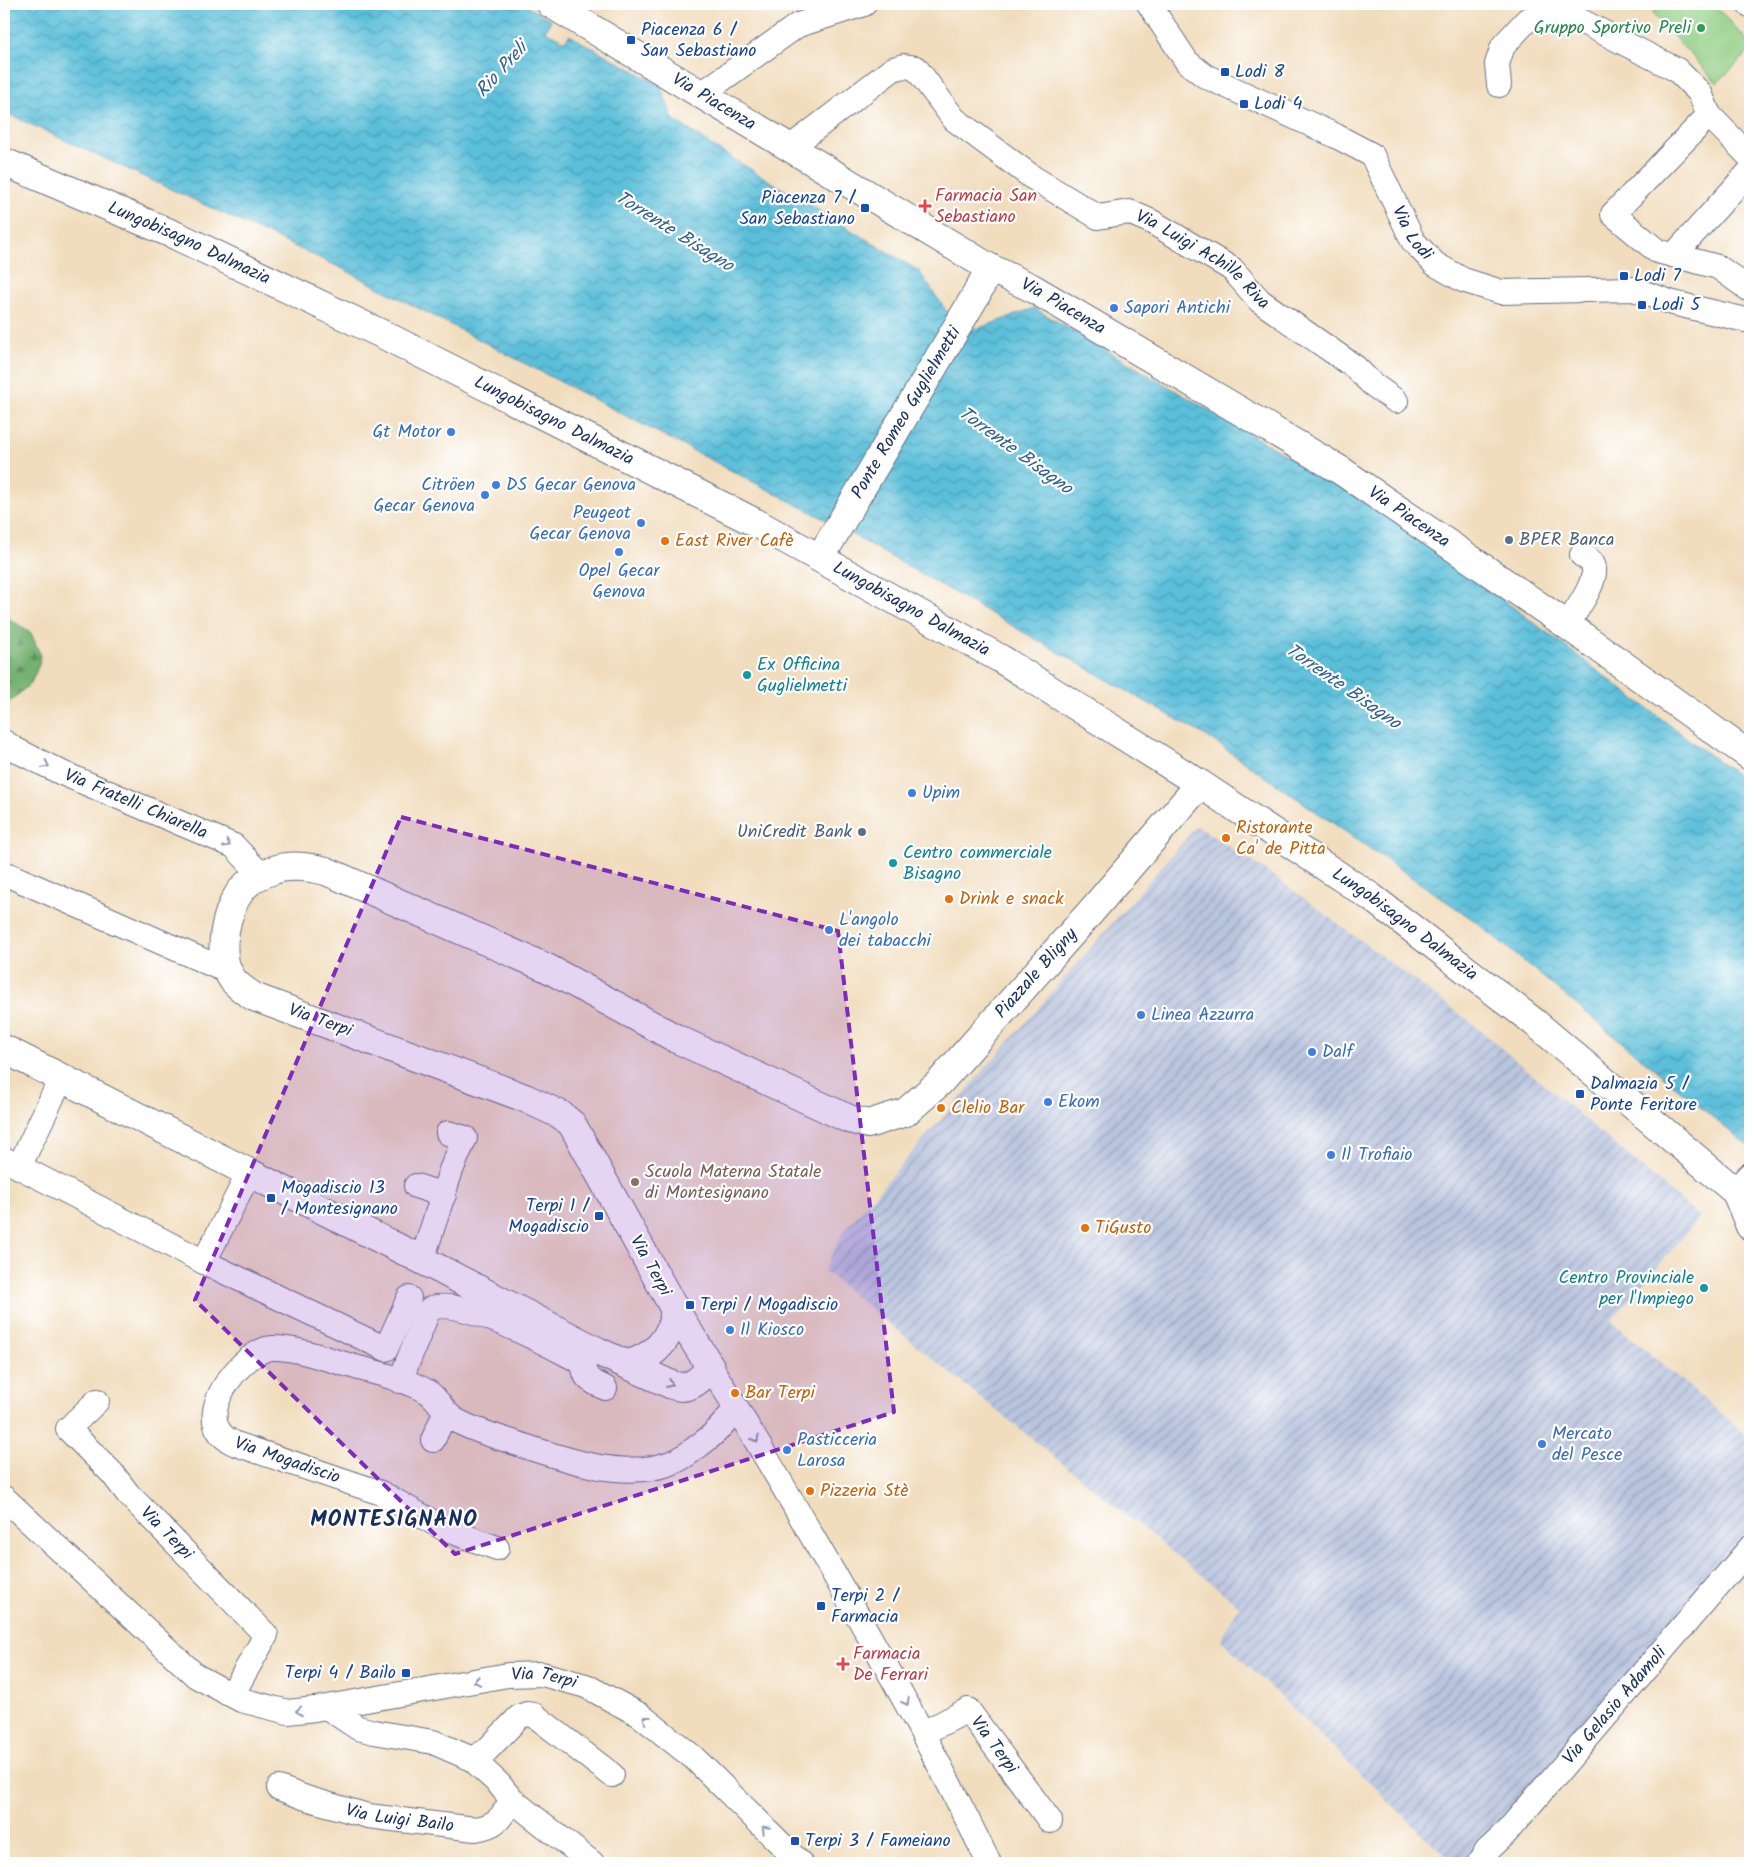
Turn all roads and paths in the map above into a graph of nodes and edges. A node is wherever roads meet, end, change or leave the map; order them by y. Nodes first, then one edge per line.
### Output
1 (551, 4) edge
2 (864, 4) edge
3 (1149, 4) edge
4 (1499, 85) dead end
5 (700, 95) junction
6 (1709, 115) junction
7 (791, 147) junction
8 (1750, 157) edge
9 (4, 162) edge
10 (1750, 171) edge
11 (1674, 255) junction
12 (990, 268) junction
13 (1750, 290) edge
14 (1750, 321) edge
15 (1396, 401) dead end
16 (827, 547) junction
17 (1582, 555) dead end
18 (1567, 625) junction
19 (4, 742) edge
20 (1749, 754) edge
21 (1200, 784) junction
22 (4, 873) edge
23 (261, 875) junction
24 (229, 972) junction
25 (4, 1049) edge
26 (61, 1079) junction
27 (448, 1133) dead end
28 (11, 1163) edge
29 (249, 1173) junction
30 (416, 1186) dead end
31 (1746, 1190) edge
32 (444, 1195) junction
33 (1750, 1226) edge
34 (422, 1260) junction
35 (204, 1262) junction
36 (409, 1298) dead end
37 (675, 1310) junction
38 (627, 1364) junction
39 (711, 1368) junction
40 (400, 1381) junction
41 (605, 1388) dead end
42 (97, 1400) dead end
43 (736, 1407) junction
44 (445, 1413) junction
45 (433, 1440) dead end
46 (4, 1498) edge
47 (497, 1548) dead end
48 (1750, 1548) edge
49 (228, 1693) junction
50 (328, 1708) junction
51 (923, 1733) junction
52 (472, 1758) junction
53 (612, 1775) dead end
54 (279, 1788) dead end
55 (512, 1800) junction
56 (1050, 1821) dead end
57 (592, 1863) edge
58 (800, 1863) edge
59 (989, 1863) edge
60 (1479, 1863) edge

1 - 5 main road, Via Piacenza
2 - 5 street
3 - 14 street, Via Lodi
4 - 6 street
5 - 7 main road, Via Piacenza
6 - 8 street
6 - 11 street
7 - 12 main road, Via Piacenza
7 - 15 street, Via Luigi Achille Riva
9 - 16 main road, Lungobisagno Dalmazia
10 - 11 street
11 - 13 street
12 - 16 main road, Ponte Romeo Guglielmetti
12 - 18 main road, Via Piacenza
16 - 21 main road, Lungobisagno Dalmazia
17 - 18 street
18 - 20 main road, Via Piacenza
19 -> 23 street, Via Fratelli Chiarella
21 - 23 main road, Piazzale Bligny
21 - 31 main road, Lungobisagno Dalmazia
22 - 24 street, Via Terpi
23 - 24 main road
24 - 37 main road, Via Terpi
25 - 26 main road
26 - 28 street
26 - 29 main road
27 - 32 street
28 - 35 street
29 - 34 main road
29 - 35 street
30 - 32 street
31 - 33 main road
32 - 34 street
34 - 38 main road
35 - 36 street
37 - 38 main road
37 - 39 main road, Via Terpi
38 -> 39 main road
39 - 43 street, Via Terpi
40 - 41 street
40 - 44 street, Via Mogadiscio
40 - 47 street, Via Mogadiscio
42 - 49 street, Via Terpi
43 - 44 street, Via Mogadiscio
43 -> 51 street, Via Terpi
44 - 45 street
46 - 49 street, Via Terpi
48 - 60 street, Via Gelasio Adamoli
50 -> 49 street, Via Terpi
50 - 52 street
58 -> 50 street, Via Terpi
51 - 56 street, Via Terpi
51 - 59 street, Via Terpi
52 - 53 street
52 - 55 street
54 - 55 street, Via Luigi Bailo
55 - 57 street

